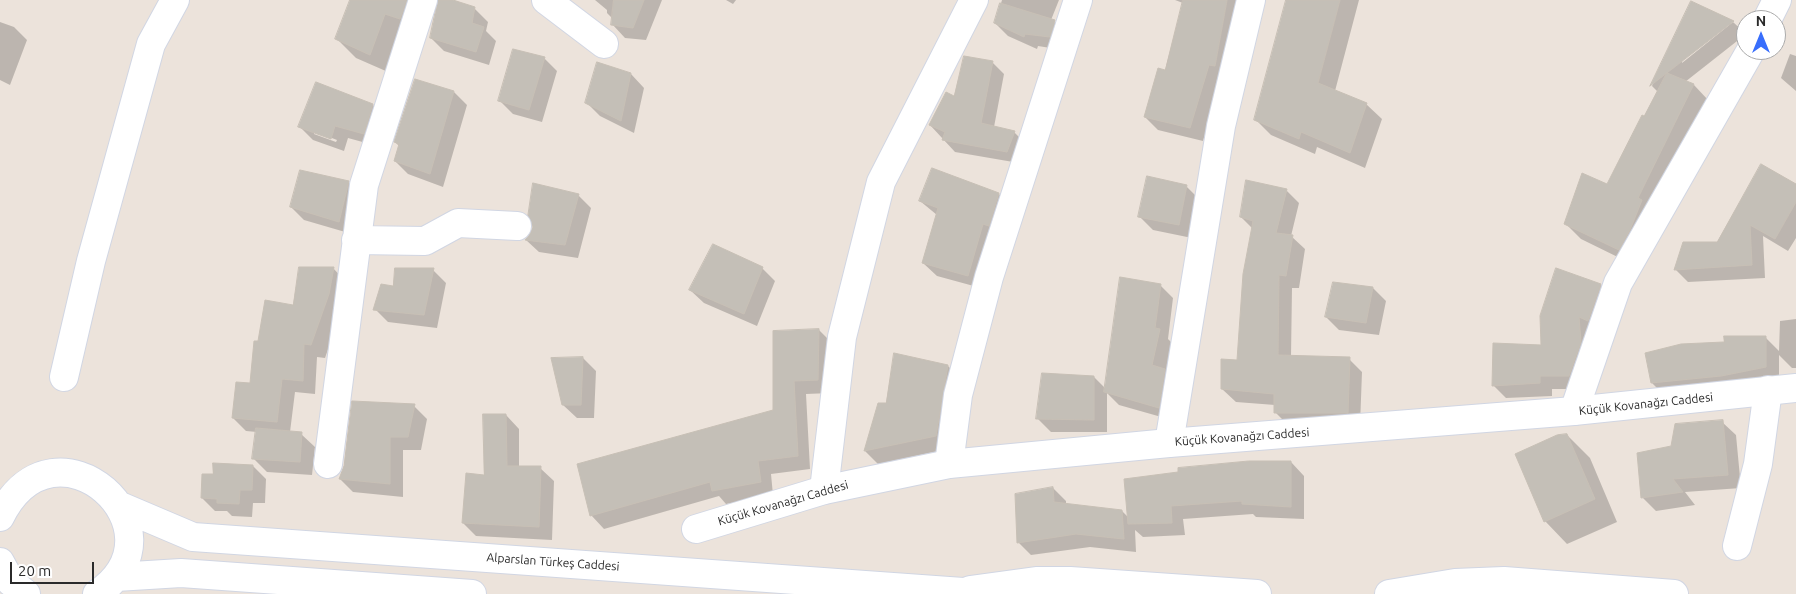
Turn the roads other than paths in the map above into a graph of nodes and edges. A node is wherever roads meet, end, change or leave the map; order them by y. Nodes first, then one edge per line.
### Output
1 (175, 0) edge
2 (423, 0) edge
3 (546, 0) edge
4 (974, 0) edge
5 (1078, 0) edge
6 (1250, 0) edge
7 (604, 44) dead end
8 (1745, 60) edge
9 (517, 226) dead end
10 (356, 240) junction
11 (64, 377) dead end
12 (1796, 388) edge
13 (1768, 390) junction
14 (1574, 411) junction
15 (1170, 442) junction
16 (328, 464) dead end
17 (948, 464) junction
18 (824, 490) junction
19 (3, 506) edge
20 (120, 506) junction
21 (696, 529) dead end
22 (1737, 546) dead end
23 (2, 570) edge
24 (107, 588) edge
25 (962, 592) junction
26 (26, 594) edge
27 (472, 594) edge
28 (991, 594) edge
29 (1257, 594) edge
30 (1389, 594) edge
31 (1674, 594) edge

1 - 11 street
2 - 10 street
3 - 7 street
4 - 18 street
5 - 17 street
6 - 15 street
8 - 14 street
9 - 10 street
10 - 16 street
12 - 13 street, Küçük Kovanağzı Caddesi
13 - 14 street, Küçük Kovanağzı Caddesi
13 - 22 street
14 - 15 street, Küçük Kovanağzı Caddesi
15 - 17 street, Küçük Kovanağzı Caddesi
17 - 18 street, Küçük Kovanağzı Caddesi
18 - 21 street, Küçük Kovanağzı Caddesi
19 - 20 street
20 - 24 street
20 - 25 street, Alparslan Türkeş Caddesi
23 - 26 street
24 - 27 street
25 - 28 street, Alparslan Türkeş Caddesi
25 - 29 street
30 - 31 street

